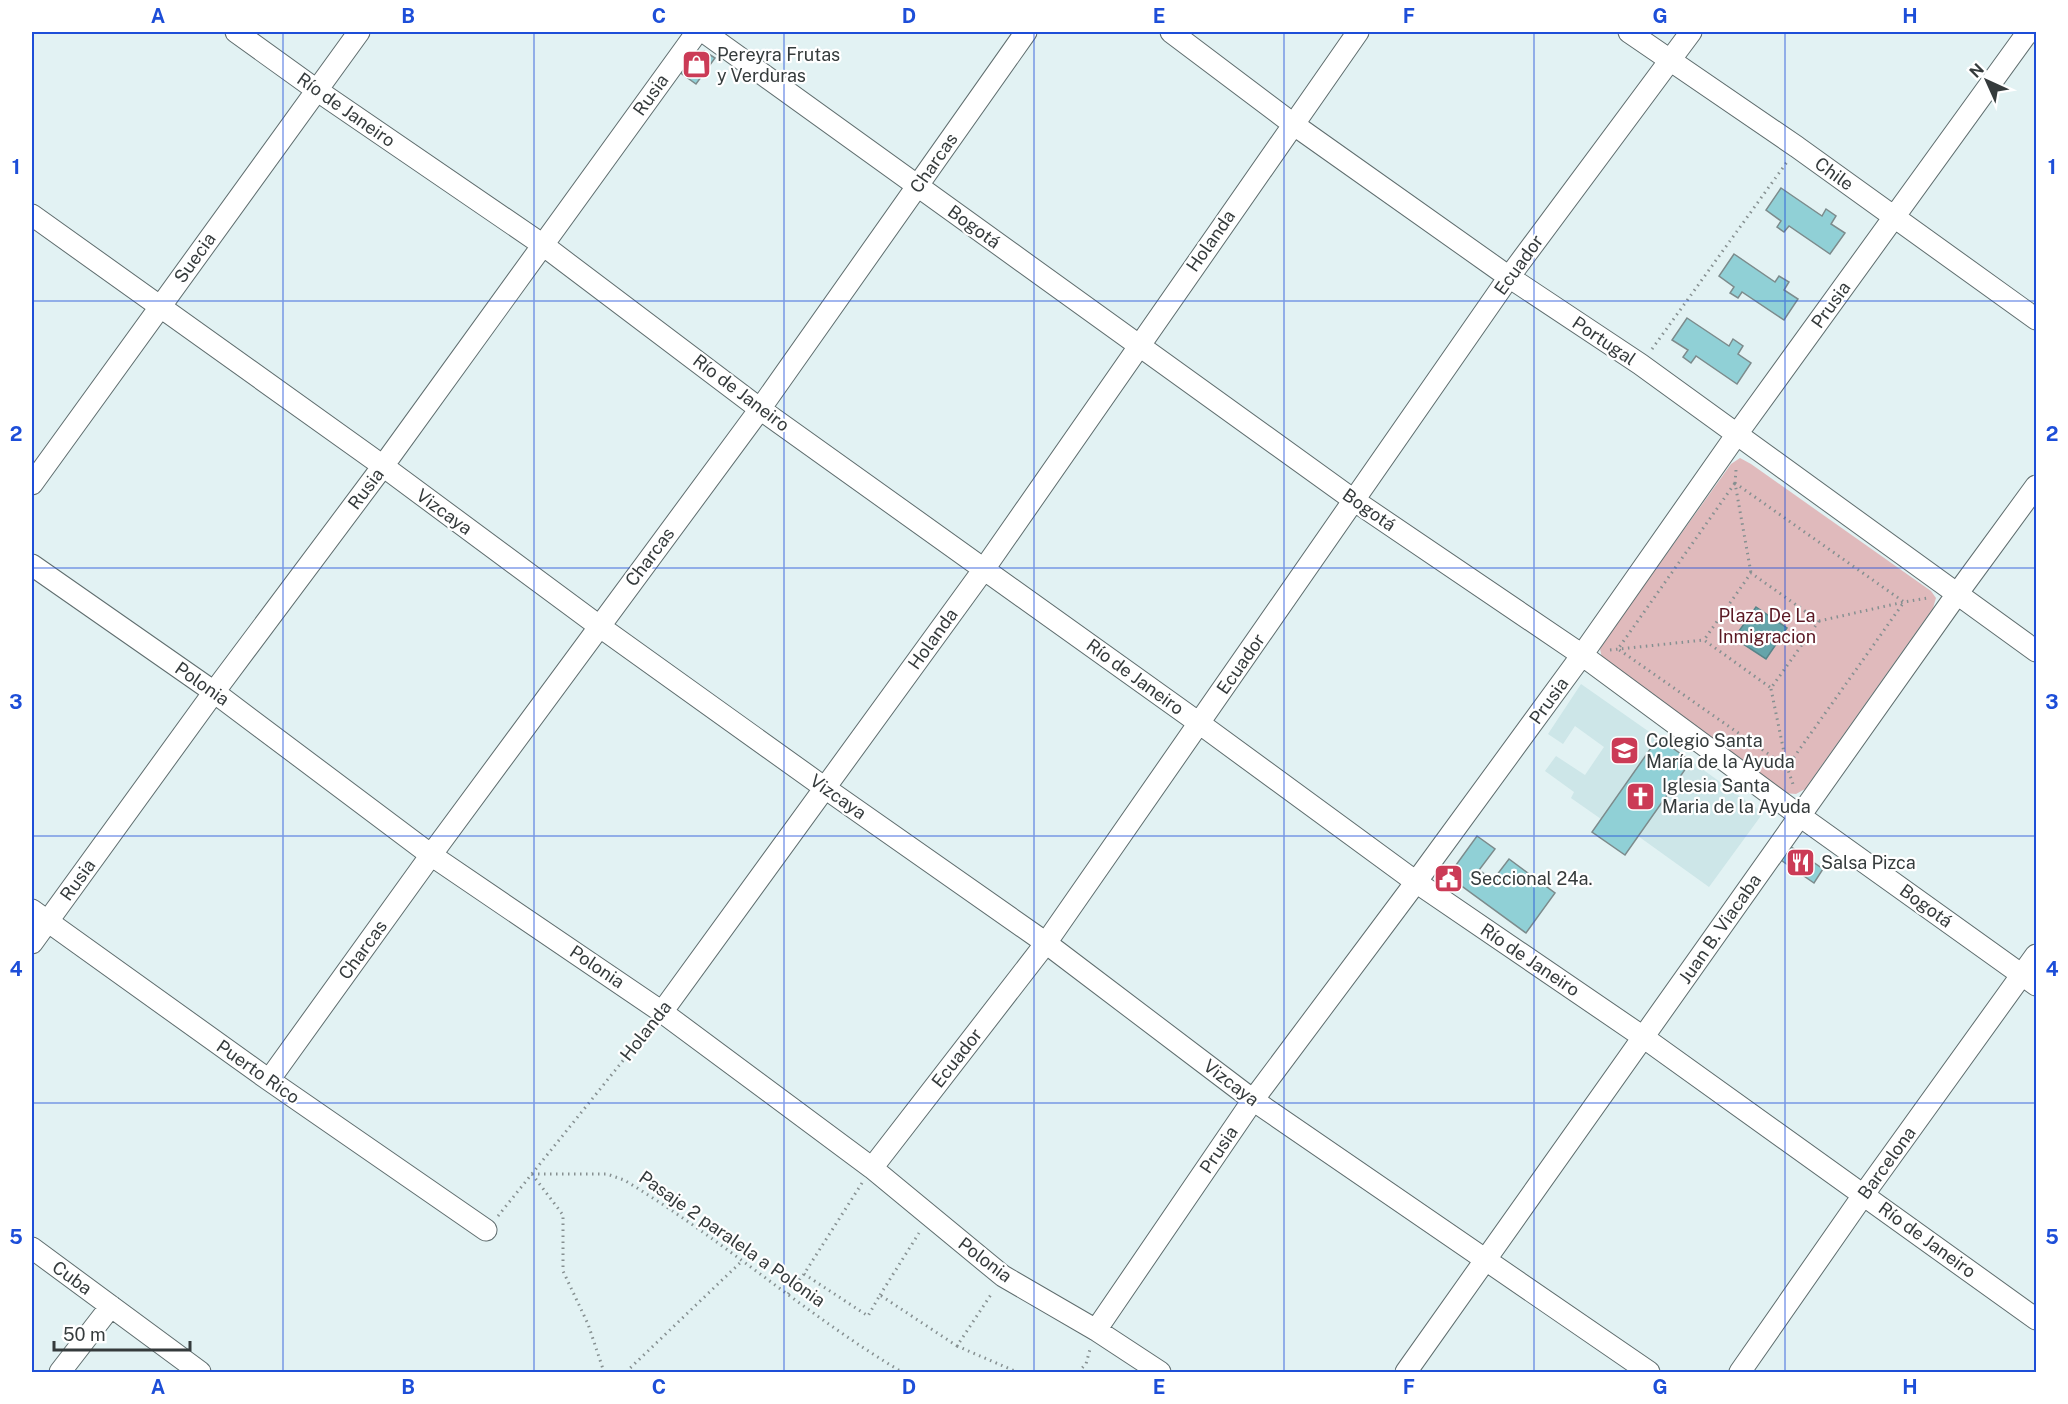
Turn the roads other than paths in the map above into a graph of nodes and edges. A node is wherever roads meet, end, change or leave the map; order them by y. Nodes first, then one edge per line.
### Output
1 (236, 32) edge
2 (359, 32) edge
3 (698, 32) edge
4 (704, 32) edge
5 (1026, 32) edge
6 (1171, 32) edge
7 (1358, 32) edge
8 (1629, 32) edge
9 (1691, 32) edge
10 (2028, 32) edge
11 (1670, 61) junction
12 (318, 91) junction
13 (1293, 124) junction
14 (918, 186) junction
15 (32, 215) edge
16 (1894, 218) junction
17 (543, 245) junction
18 (1509, 277) junction
19 (159, 306) junction
20 (2037, 319) edge
21 (1138, 345) junction
22 (760, 409) junction
23 (1737, 434) junction
24 (383, 466) junction
25 (32, 484) edge
26 (2037, 486) edge
27 (1355, 501) junction
28 (32, 565) edge
29 (984, 569) junction
30 (1957, 594) junction
31 (599, 626) junction
32 (2037, 651) edge
33 (1582, 655) junction
34 (214, 692) junction
35 (1199, 723) junction
36 (825, 788) junction
37 (1800, 816) junction
38 (431, 855) junction
39 (1416, 882) junction
40 (39, 916) edge
41 (32, 943) edge
42 (1046, 943) junction
43 (2037, 955) edge
44 (2029, 980) edge
45 (662, 1012) junction
46 (1643, 1037) junction
47 (270, 1080) junction
48 (1253, 1100) junction
49 (872, 1168) junction
50 (1864, 1194) junction
51 (486, 1230) road end
52 (32, 1248) edge
53 (1486, 1259) junction
54 (111, 1306) junction
55 (2037, 1319) edge
56 (1096, 1330) junction
57 (60, 1372) edge
58 (200, 1372) edge
59 (1160, 1372) edge
60 (1406, 1372) edge
61 (1649, 1372) edge
62 (1740, 1372) edge

1 - 12 street, Río de Janeiro
2 - 12 street, Suecia
3 - 17 street, Rusia
4 - 14 street, Bogotá
5 - 14 street, Charcas
6 - 13 street, Portugal
7 - 13 street, Holanda
8 - 11 street, Chile
9 - 11 street, Ecuador
10 - 16 street, Prusia
11 - 16 street, Chile
11 - 18 street, Ecuador
12 - 17 street, Río de Janeiro
12 - 19 street, Suecia
13 - 18 street, Portugal
13 - 21 street, Holanda
14 - 21 street, Bogotá
14 - 22 street, Charcas
15 - 19 street, Vizcaya
16 - 20 street, Chile
16 - 23 street, Prusia
17 - 22 street, Río de Janeiro
17 - 24 street, Rusia
18 - 23 street, Portugal
18 - 27 street, Ecuador
19 - 24 street, Vizcaya
19 - 25 street, Suecia
21 - 27 street, Bogotá
21 - 29 street, Holanda
22 - 29 street, Río de Janeiro
22 - 31 street, Charcas
23 - 30 street, Portugal
23 - 33 street, Prusia
24 - 31 street, Vizcaya
24 - 34 street, Rusia
26 - 30 street, Juan B. Viacaba
27 - 33 street, Bogotá
27 - 35 street, Ecuador
28 - 34 street, Polonia
29 - 35 street, Río de Janeiro
29 - 36 street, Holanda
30 - 32 street, Portugal
30 - 37 street, Juan B. Viacaba
31 - 36 street, Vizcaya
31 - 38 street, Charcas
33 - 37 street, Bogotá
33 - 39 street, Prusia
34 - 38 street, Polonia
34 - 40 street, Rusia
35 - 39 street, Río de Janeiro
35 - 42 street, Ecuador
36 - 42 street, Vizcaya
36 - 45 street, Holanda
37 - 44 street, Bogotá
37 - 46 street, Juan B. Viacaba
38 - 45 street, Polonia
38 - 47 street, Charcas
39 - 46 street, Río de Janeiro
39 - 48 street, Prusia
40 - 41 street, Rusia
40 - 47 street, Puerto Rico
42 - 48 street, Vizcaya
42 - 49 street, Ecuador
43 - 44 street, Barcelona
44 - 50 street, Barcelona
45 - 49 street, Polonia
46 - 50 street, Río de Janeiro
46 - 53 street, Juan B. Viacaba
47 - 51 street, Puerto Rico
48 - 53 street, Vizcaya
48 - 56 street, Prusia
49 - 56 street, Polonia
50 - 55 street, Río de Janeiro
50 - 62 street, Barcelona
52 - 54 street, Cuba
53 - 60 street, Juan B. Viacaba
53 - 61 street, Vizcaya
54 - 57 street
54 - 58 street, Cuba
56 - 59 street, Polonia

